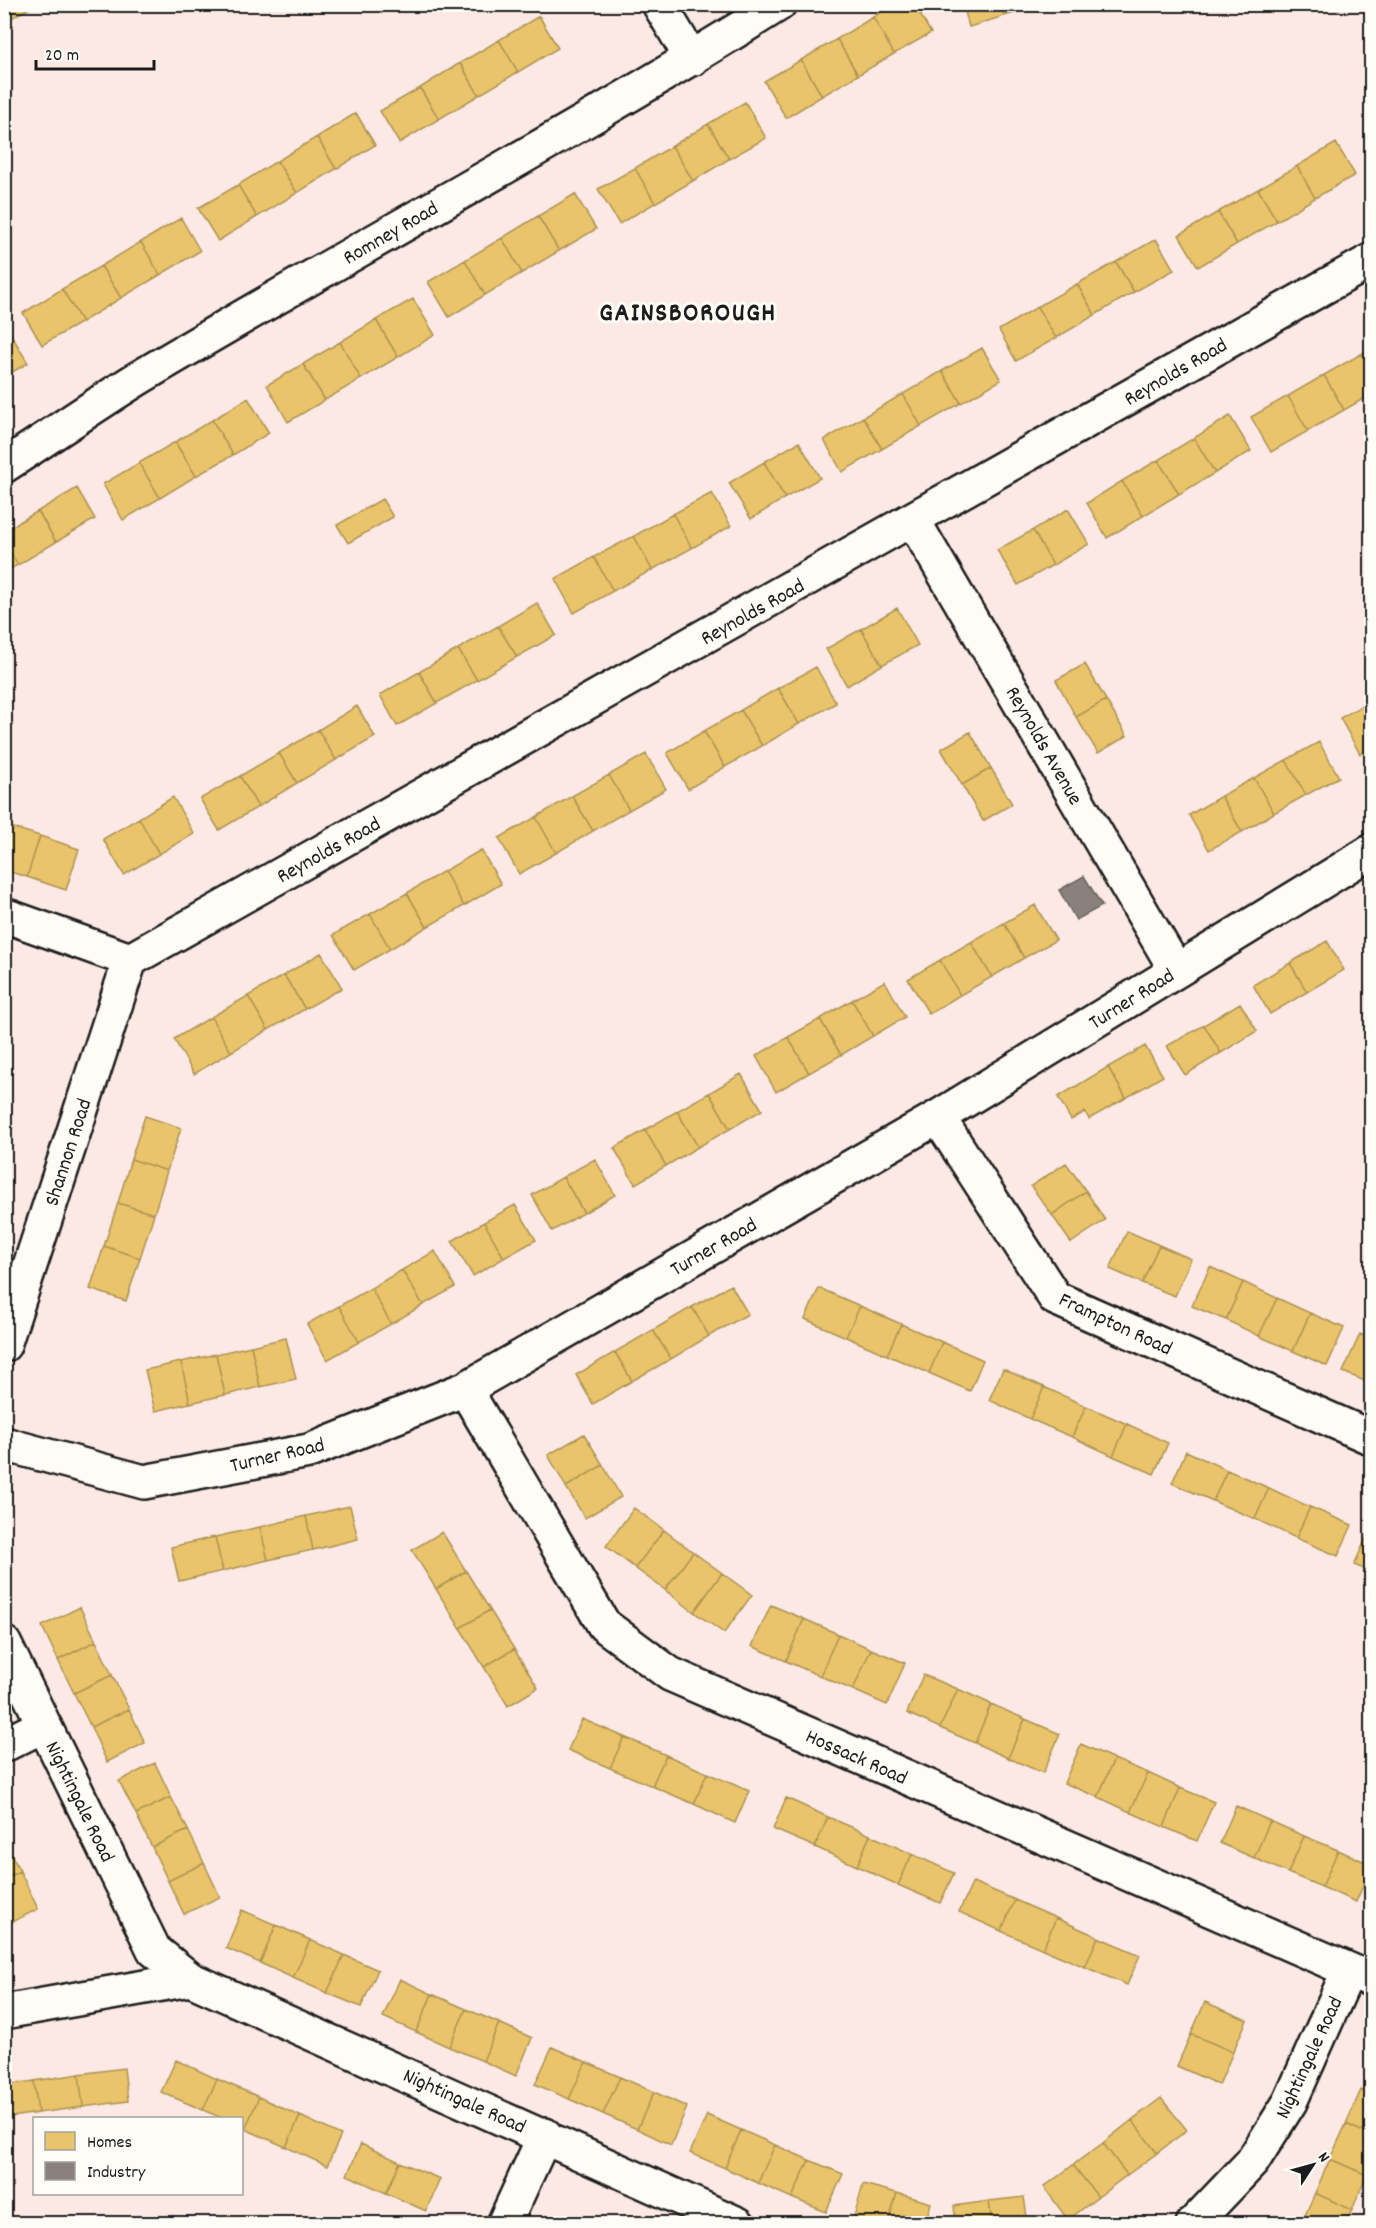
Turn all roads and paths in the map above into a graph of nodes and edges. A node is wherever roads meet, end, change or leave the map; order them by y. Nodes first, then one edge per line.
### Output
1 (659, 4) edge
2 (779, 4) edge
3 (692, 59) junction
4 (1371, 260) edge
5 (4, 466) edge
6 (913, 520) junction
7 (1371, 851) edge
8 (4, 915) edge
9 (130, 960) junction
10 (1176, 970) junction
11 (938, 1117) junction
12 (4, 1345) edge
13 (465, 1389) junction
14 (1371, 1438) edge
15 (4, 1443) edge
16 (4, 1643) edge
17 (44, 1725) junction
18 (4, 1744) edge
19 (1360, 1975) edge
20 (190, 1979) junction
21 (4, 2012) edge
22 (545, 2135) junction
23 (504, 2223) edge
24 (738, 2223) edge
25 (1193, 2223) edge

1 - 3 street
2 - 3 street, Romney Road
3 - 5 street, Romney Road
4 - 6 street, Reynolds Road
6 - 9 street, Reynolds Road
6 - 10 street, Reynolds Avenue
7 - 10 street, Turner Road
8 - 9 street
9 - 12 street, Shannon Road
10 - 11 street, Turner Road
11 - 13 street, Turner Road
11 - 14 street, Frampton Road
13 - 15 street, Turner Road
13 - 19 street, Hossack Road
16 - 17 street, Nightingale Road
17 - 18 street
17 - 20 street, Nightingale Road
19 - 25 street, Nightingale Road
20 - 21 street
20 - 22 street, Nightingale Road
22 - 23 street
22 - 24 street, Nightingale Road

